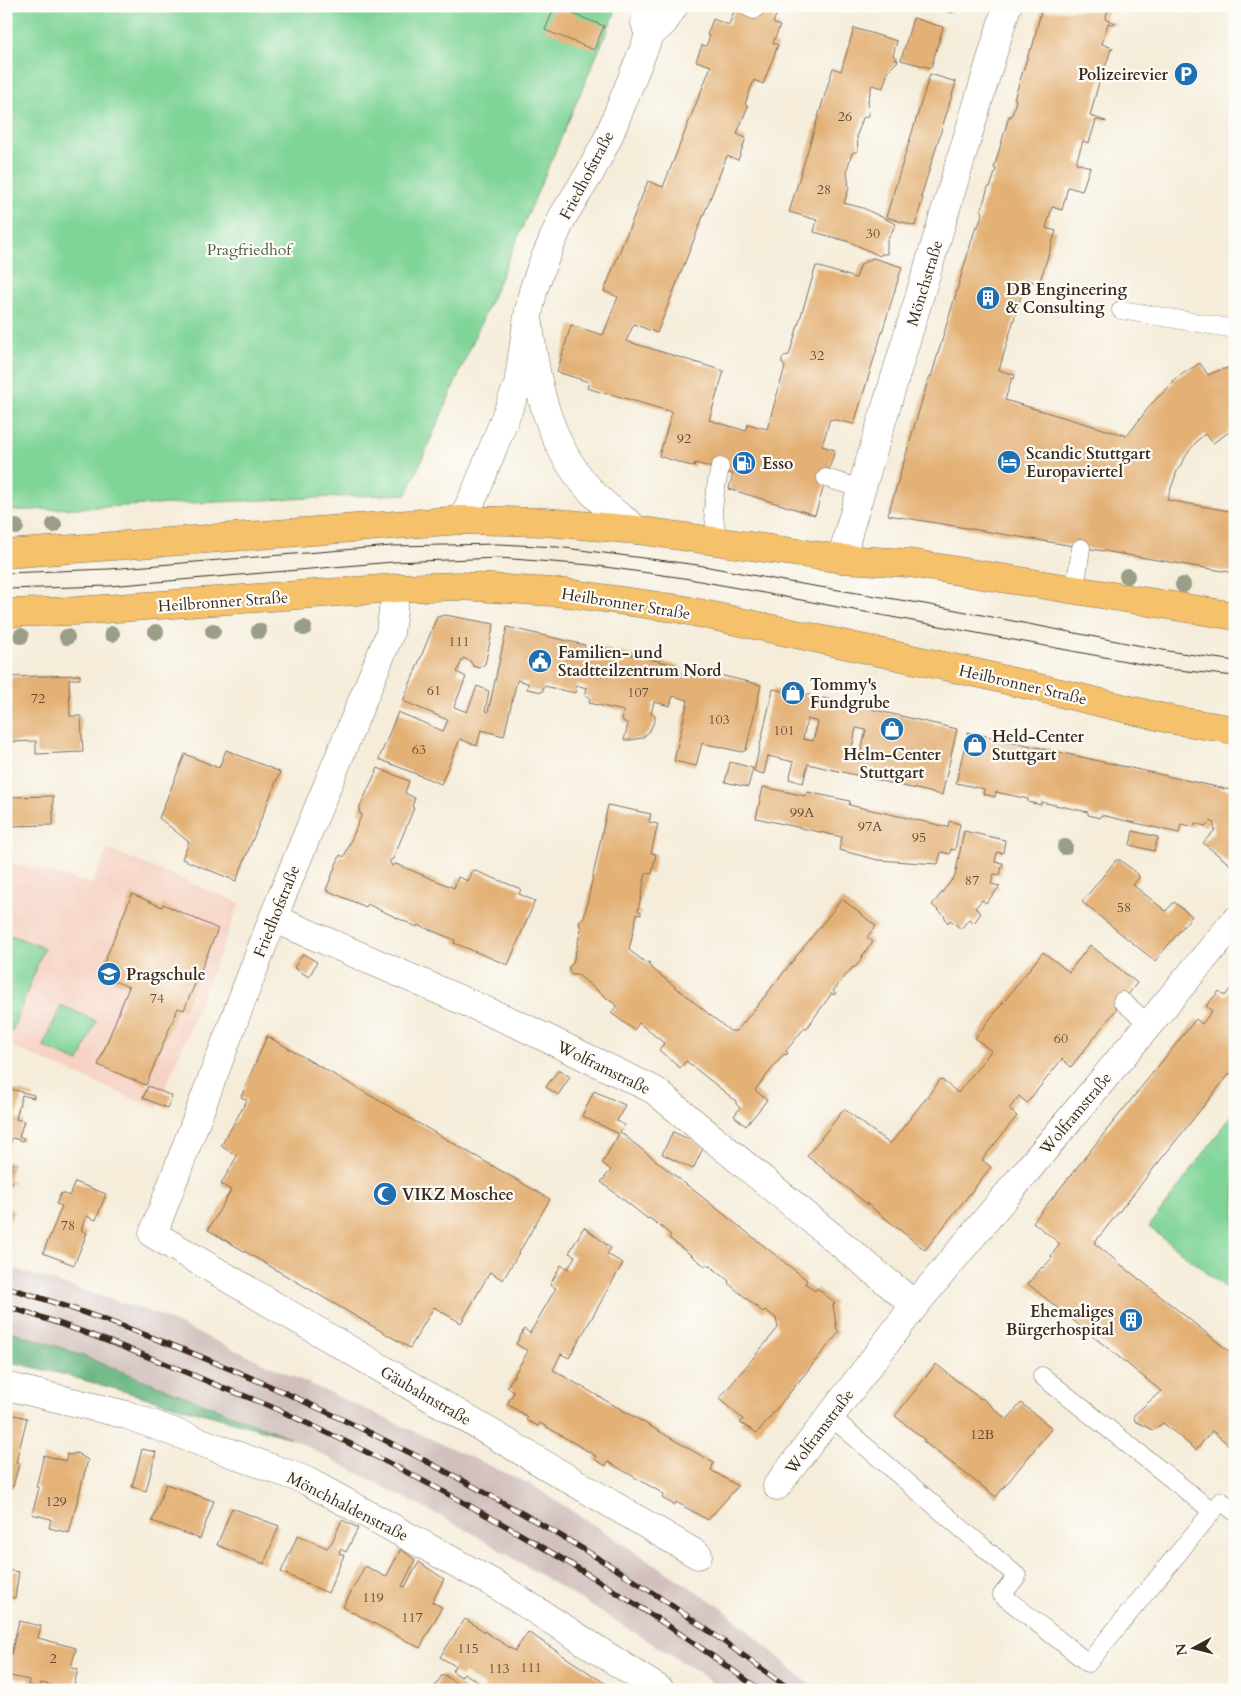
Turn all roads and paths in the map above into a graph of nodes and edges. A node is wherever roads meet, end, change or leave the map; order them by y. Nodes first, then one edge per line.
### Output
1 (646, 6) edge
2 (674, 6) edge
3 (1007, 6) edge
4 (649, 36) junction
5 (1121, 310) dead end
6 (528, 316) junction
7 (1235, 329) edge
8 (720, 467) dead end
9 (826, 478) dead end
10 (862, 489) junction
11 (462, 520) junction
12 (636, 530) junction
13 (718, 541) junction
14 (1082, 548) dead end
15 (6, 554) edge
16 (842, 559) junction
17 (396, 588) junction
18 (1076, 589) junction
19 (6, 613) edge
20 (1235, 616) edge
21 (1235, 730) edge
22 (273, 918) junction
23 (1235, 921) edge
24 (1122, 1002) dead end
25 (1149, 1024) junction
26 (153, 1234) joint
27 (915, 1305) junction
28 (1042, 1376) dead end
29 (6, 1386) edge
30 (830, 1416) junction
31 (777, 1486) dead end
32 (1212, 1511) junction
33 (1235, 1512) edge
34 (698, 1555) dead end
35 (660, 1690) edge

1 - 4 street, Friedhofstraße
2 - 4 street, Friedhofstraße
3 - 10 street, Mönchstraße
4 - 6 street, Friedhofstraße
5 - 7 lane
6 - 11 street, Friedhofstraße
6 - 12 street, Friedhofstraße
8 - 13 lane
9 - 10 lane
10 - 16 street, Mönchstraße
11 - 12 main road
11 - 15 main road
12 - 13 main road
13 - 16 main road
14 - 18 lane
16 - 18 main road
17 - 19 main road, Heilbronner Straße
17 - 21 main road, Heilbronner Straße
17 - 22 street, Friedhofstraße
18 - 20 main road
22 - 26 street, Friedhofstraße
22 - 27 street, Wolframstraße
23 - 25 street, Wolframstraße
24 - 25 lane
25 - 27 street, Wolframstraße
26 - 34 street, Gäubahnstraße
27 - 30 street, Wolframstraße
28 - 32 lane
29 - 35 street, Mönchhaldenstraße
30 - 31 street, Wolframstraße
30 - 32 lane
32 - 33 lane

